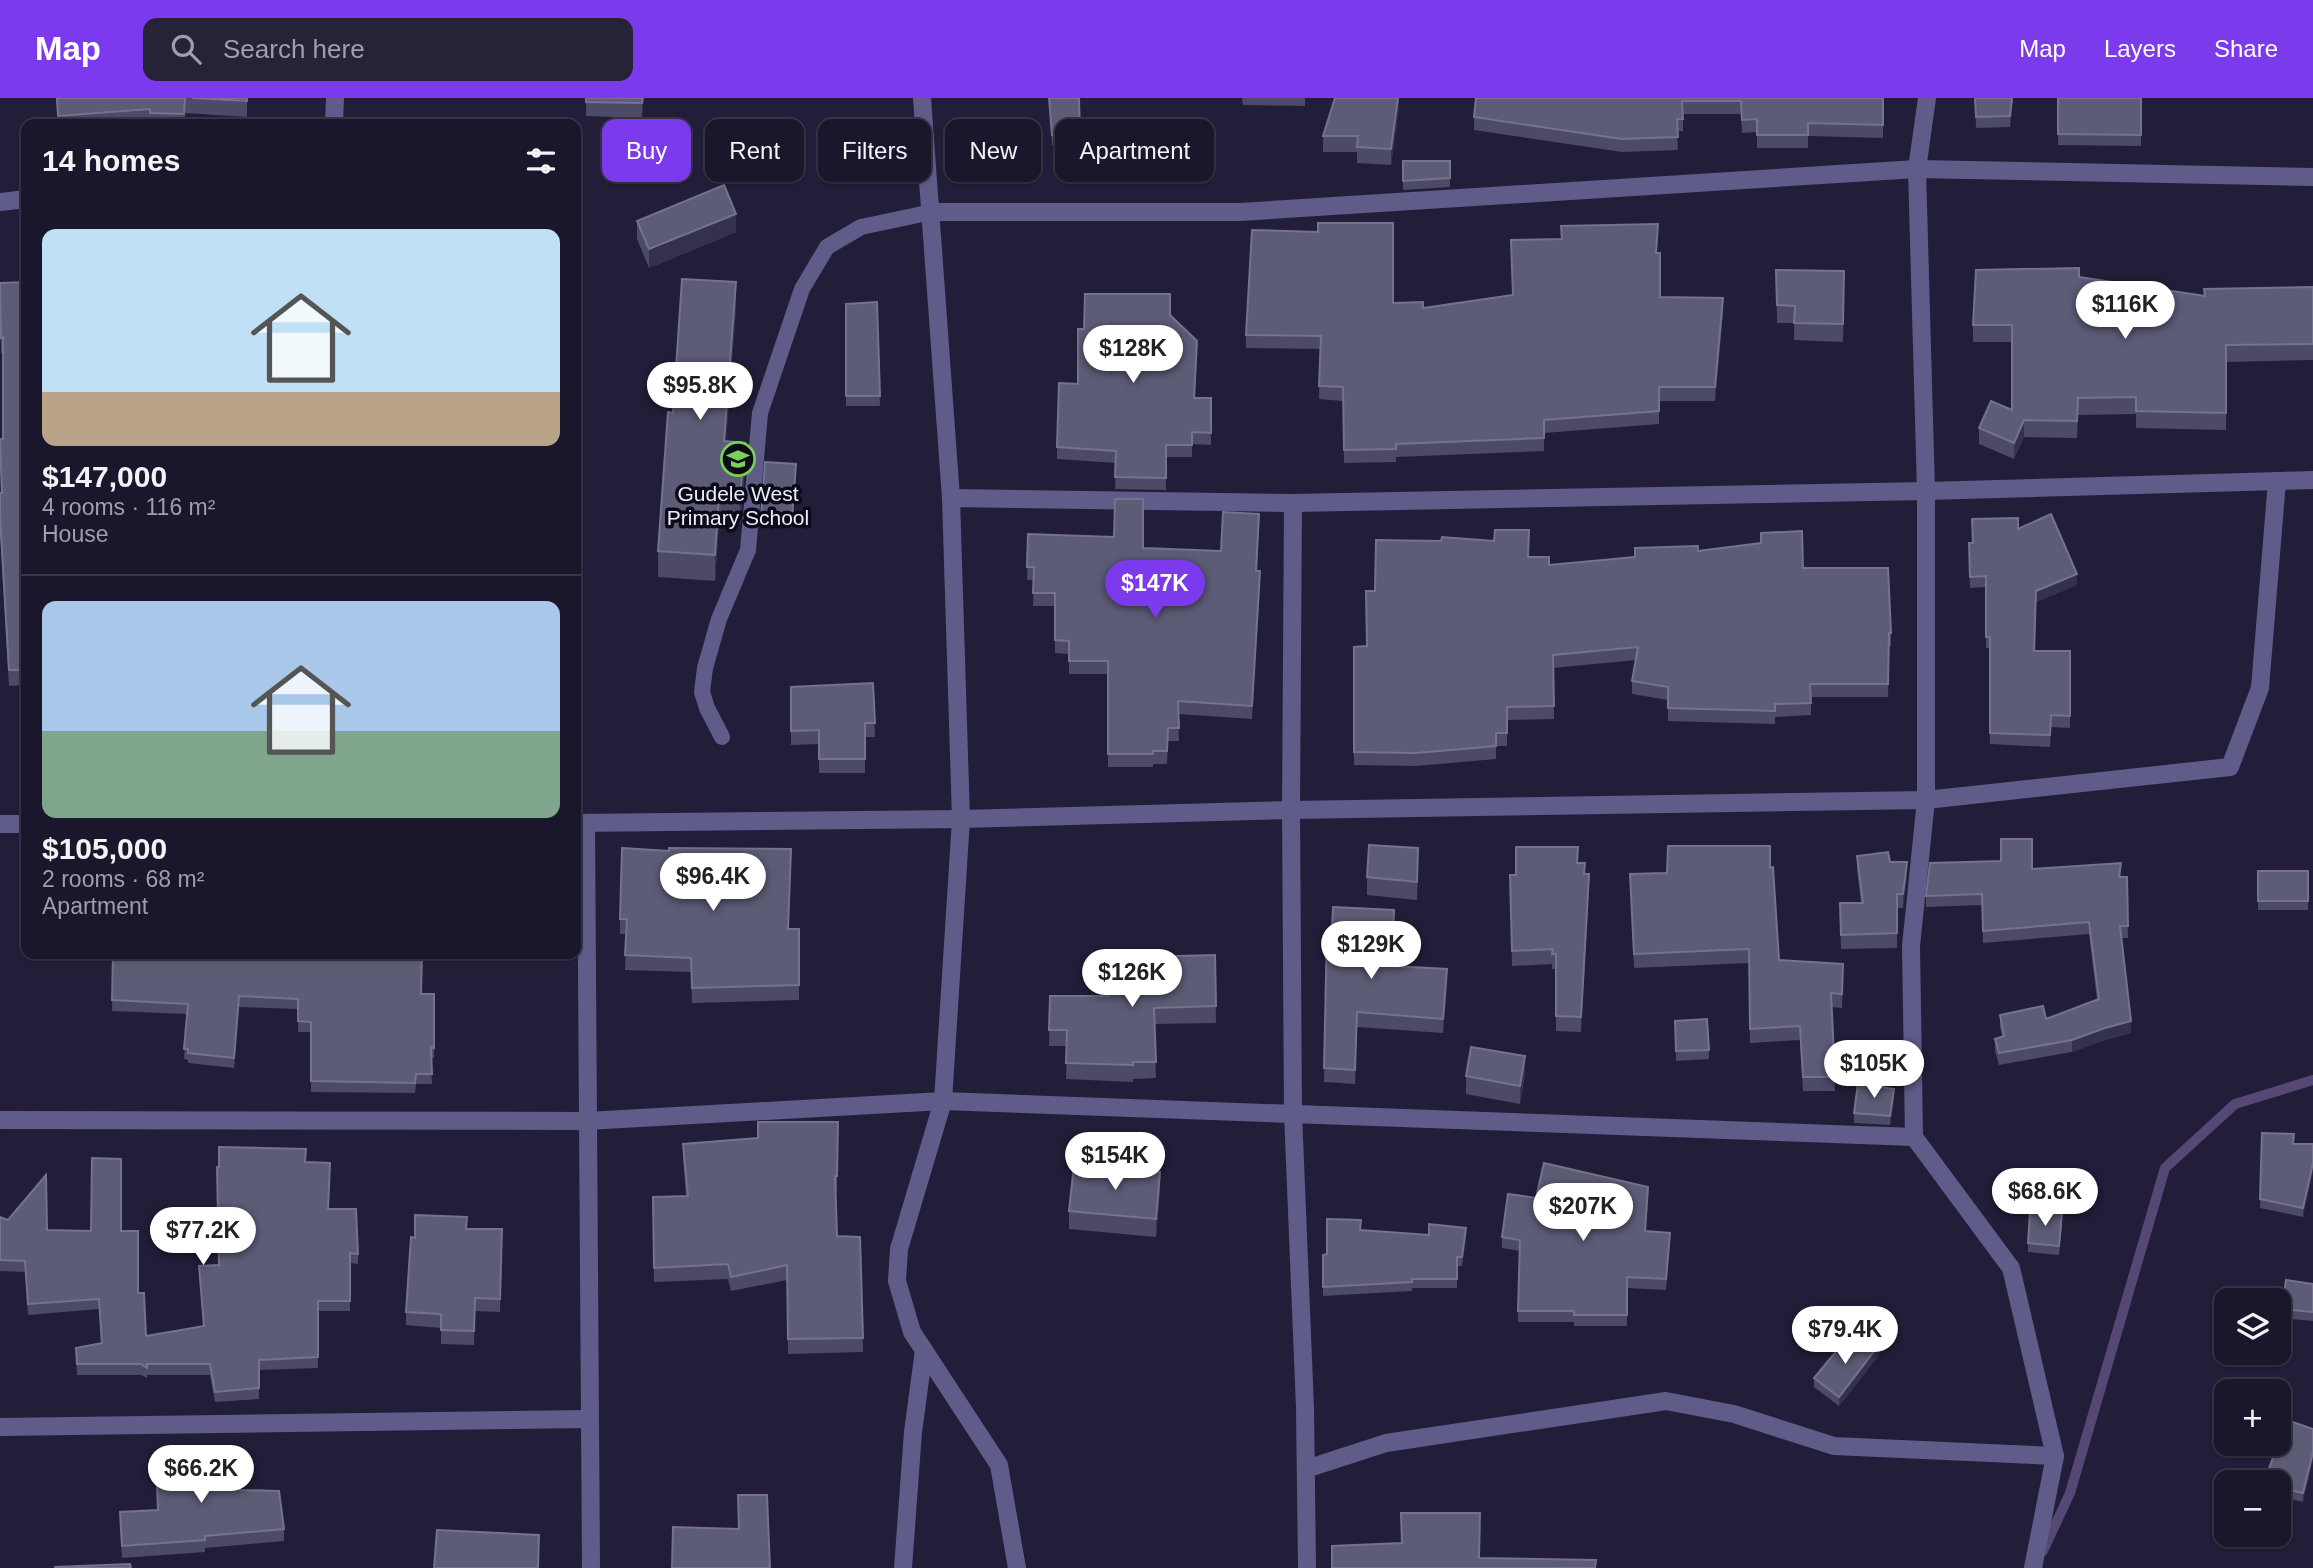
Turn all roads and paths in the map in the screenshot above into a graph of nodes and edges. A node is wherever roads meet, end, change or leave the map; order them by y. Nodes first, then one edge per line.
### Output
1 (335, 98) edge
2 (922, 98) edge
3 (1927, 98) edge
4 (334, 119) edge
5 (1917, 169) junction
6 (2313, 177) edge
7 (21, 200) edge
8 (0, 202) edge
9 (932, 212) junction
10 (2277, 481) junction
11 (2313, 481) edge
12 (1926, 491) junction
13 (951, 498) junction
14 (1293, 503) junction
15 (722, 737) dead end
16 (1926, 800) junction
17 (1291, 810) junction
18 (961, 819) junction
19 (581, 823) edge
20 (0, 824) edge
21 (21, 824) edge
22 (943, 1101) junction
23 (1293, 1113) junction
24 (0, 1120) edge
25 (587, 1121) junction
26 (1914, 1137) junction
27 (924, 1350) junction
28 (590, 1419) junction
29 (0, 1427) edge
30 (2055, 1456) junction
31 (1306, 1469) junction
32 (591, 1568) edge
33 (902, 1568) edge
34 (1017, 1568) edge
35 (1307, 1568) edge
36 (2033, 1568) edge

1 - 4 street
2 - 9 street
3 - 5 street
5 - 6 street
5 - 9 street
5 - 12 street
7 - 8 street
9 - 13 street
9 - 15 lane
10 - 11 street
10 - 12 street
10 - 16 street
12 - 14 street
12 - 16 street
13 - 14 street
13 - 18 street
14 - 17 street
16 - 17 street
16 - 26 street
17 - 18 street
17 - 23 street
18 - 19 street
18 - 22 street
19 - 25 street
20 - 21 street
22 - 23 street
22 - 25 street
22 - 27 street
23 - 26 street
23 - 31 street
24 - 25 street
25 - 28 street
26 - 30 street
27 - 33 street
27 - 34 street
28 - 29 street
28 - 32 street
30 - 31 street
30 - 36 street
31 - 35 street

